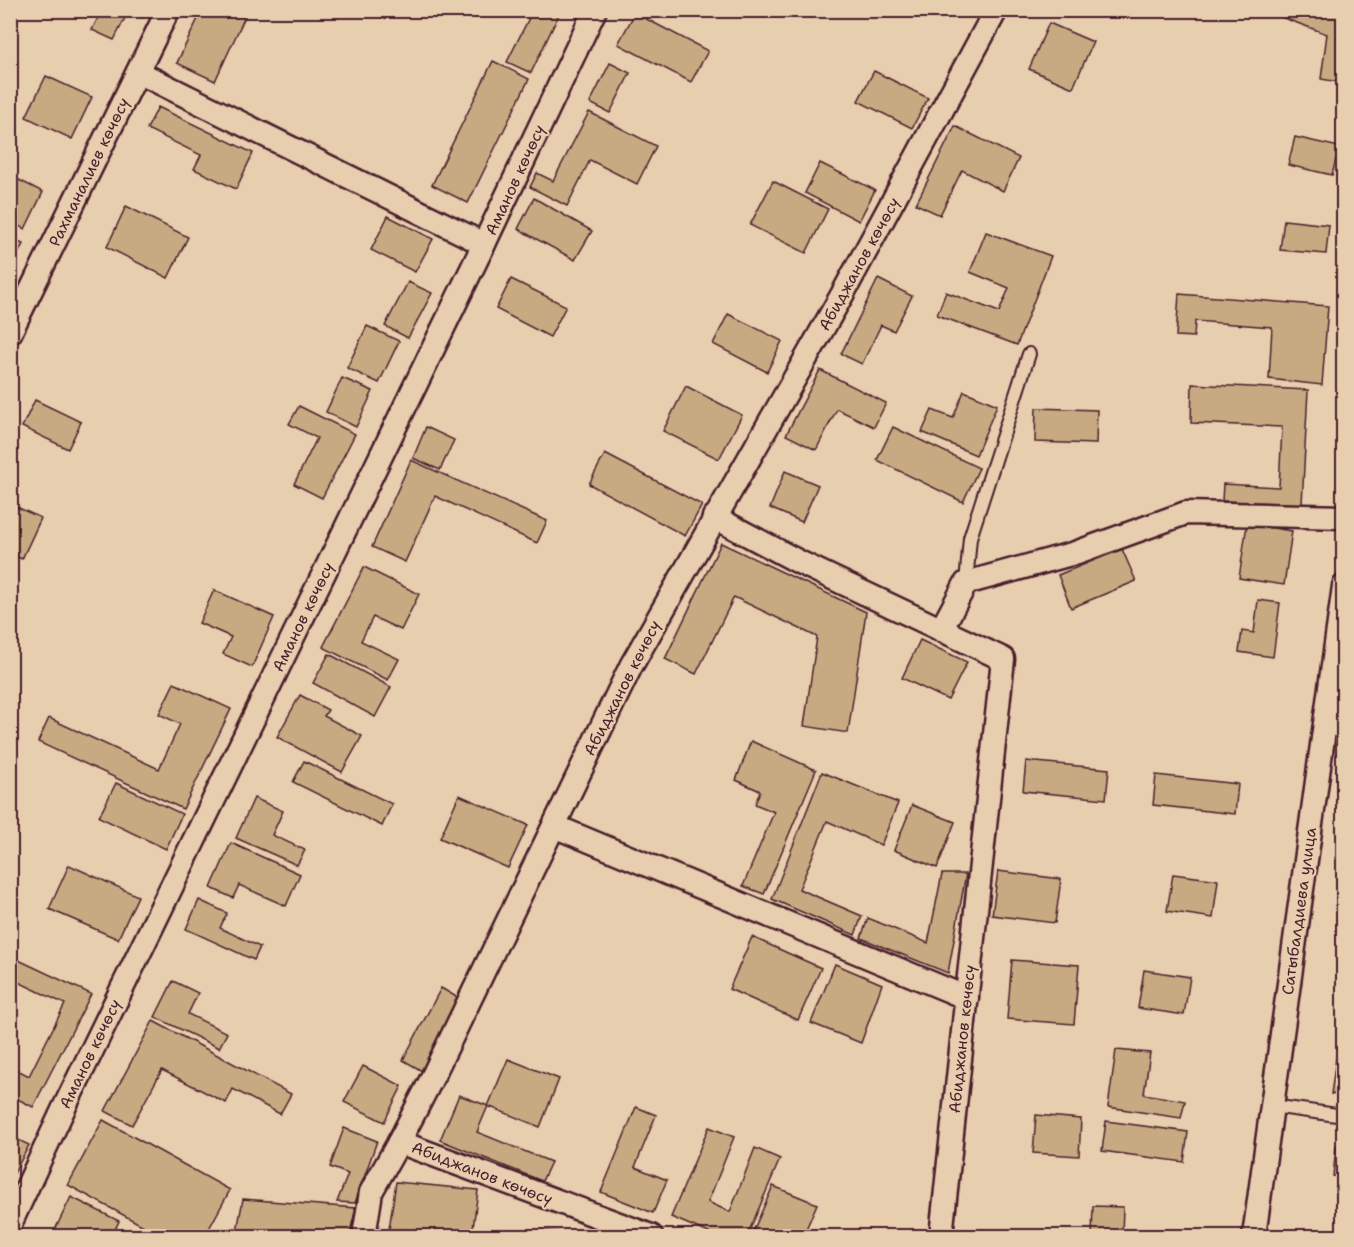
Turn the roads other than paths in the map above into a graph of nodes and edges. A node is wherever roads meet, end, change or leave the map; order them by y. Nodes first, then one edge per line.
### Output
1 (168, 10) edge
2 (595, 10) edge
3 (996, 10) edge
4 (138, 72) junction
5 (484, 244) junction
6 (10, 333) edge
7 (1029, 354) dead end
8 (714, 517) junction
9 (1344, 517) edge
10 (966, 583) junction
11 (1344, 586) edge
12 (941, 630) junction
13 (554, 826) junction
14 (967, 998) junction
15 (1272, 1106) junction
16 (1344, 1116) edge
17 (399, 1142) junction
18 (10, 1224) edge
19 (364, 1236) edge
20 (650, 1236) edge
21 (941, 1236) edge
22 (1254, 1236) edge

1 - 4 street, Рахманалиев көчөсү
2 - 5 street, Аманов көчөсү
3 - 8 street, Абиджанов көчөсү
4 - 5 street
4 - 6 street, Рахманалиев көчөсү
5 - 18 street, Аманов көчөсү
7 - 10 lane
8 - 12 street
8 - 13 street, Абиджанов көчөсү
9 - 10 street
10 - 12 street
11 - 15 street, Сатыбалдиева улица
12 - 14 street, Абиджанов көчөсү
13 - 14 street
13 - 17 street, Абиджанов көчөсү
14 - 21 street, Абиджанов көчөсү
15 - 16 lane
15 - 22 street, Сатыбалдиева улица
17 - 19 street
17 - 20 street, Абиджанов көчөсү

